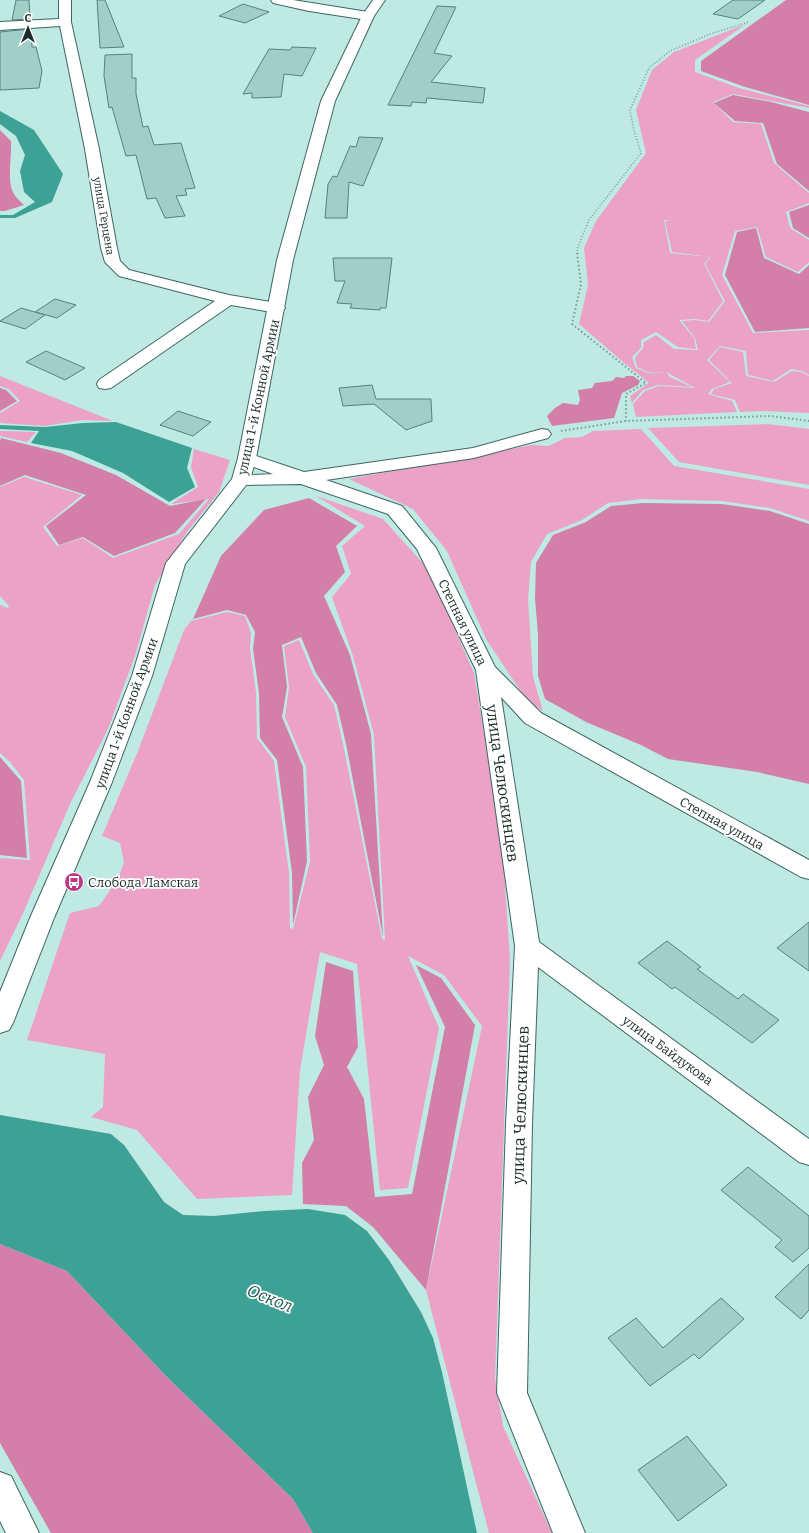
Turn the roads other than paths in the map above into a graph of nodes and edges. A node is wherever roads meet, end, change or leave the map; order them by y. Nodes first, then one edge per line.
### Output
1 (65, 0) edge
2 (278, 0) edge
3 (379, 0) edge
4 (368, 16) junction
5 (65, 22) junction
6 (0, 26) edge
7 (228, 300) junction
8 (277, 308) junction
9 (105, 384) dead end
10 (542, 434) road end
11 (248, 458) junction
12 (303, 478) junction
13 (241, 480) junction
14 (486, 670) junction
15 (809, 872) edge
16 (527, 946) junction
17 (0, 1023) edge
18 (809, 1154) edge
19 (0, 1487) edge
20 (23, 1533) edge
21 (569, 1533) edge

1 - 5 street, улица Герцена
2 - 4 street
3 - 4 street, улица 1-й Конной Армии
4 - 8 street, улица 1-й Конной Армии
5 - 6 street
5 - 7 street, улица Герцена
7 - 8 street, улица Герцена
7 - 9 street
8 - 11 street, улица 1-й Конной Армии
10 - 12 street
11 - 12 street
11 - 13 street, улица 1-й Конной Армии
12 - 13 street, Степная улица
12 - 14 street, Степная улица
13 - 17 street, улица 1-й Конной Армии
14 - 15 street, Степная улица
14 - 16 street, улица Челюскинцев
16 - 18 street, улица Байдукова
16 - 21 street, улица Челюскинцев
19 - 20 street

